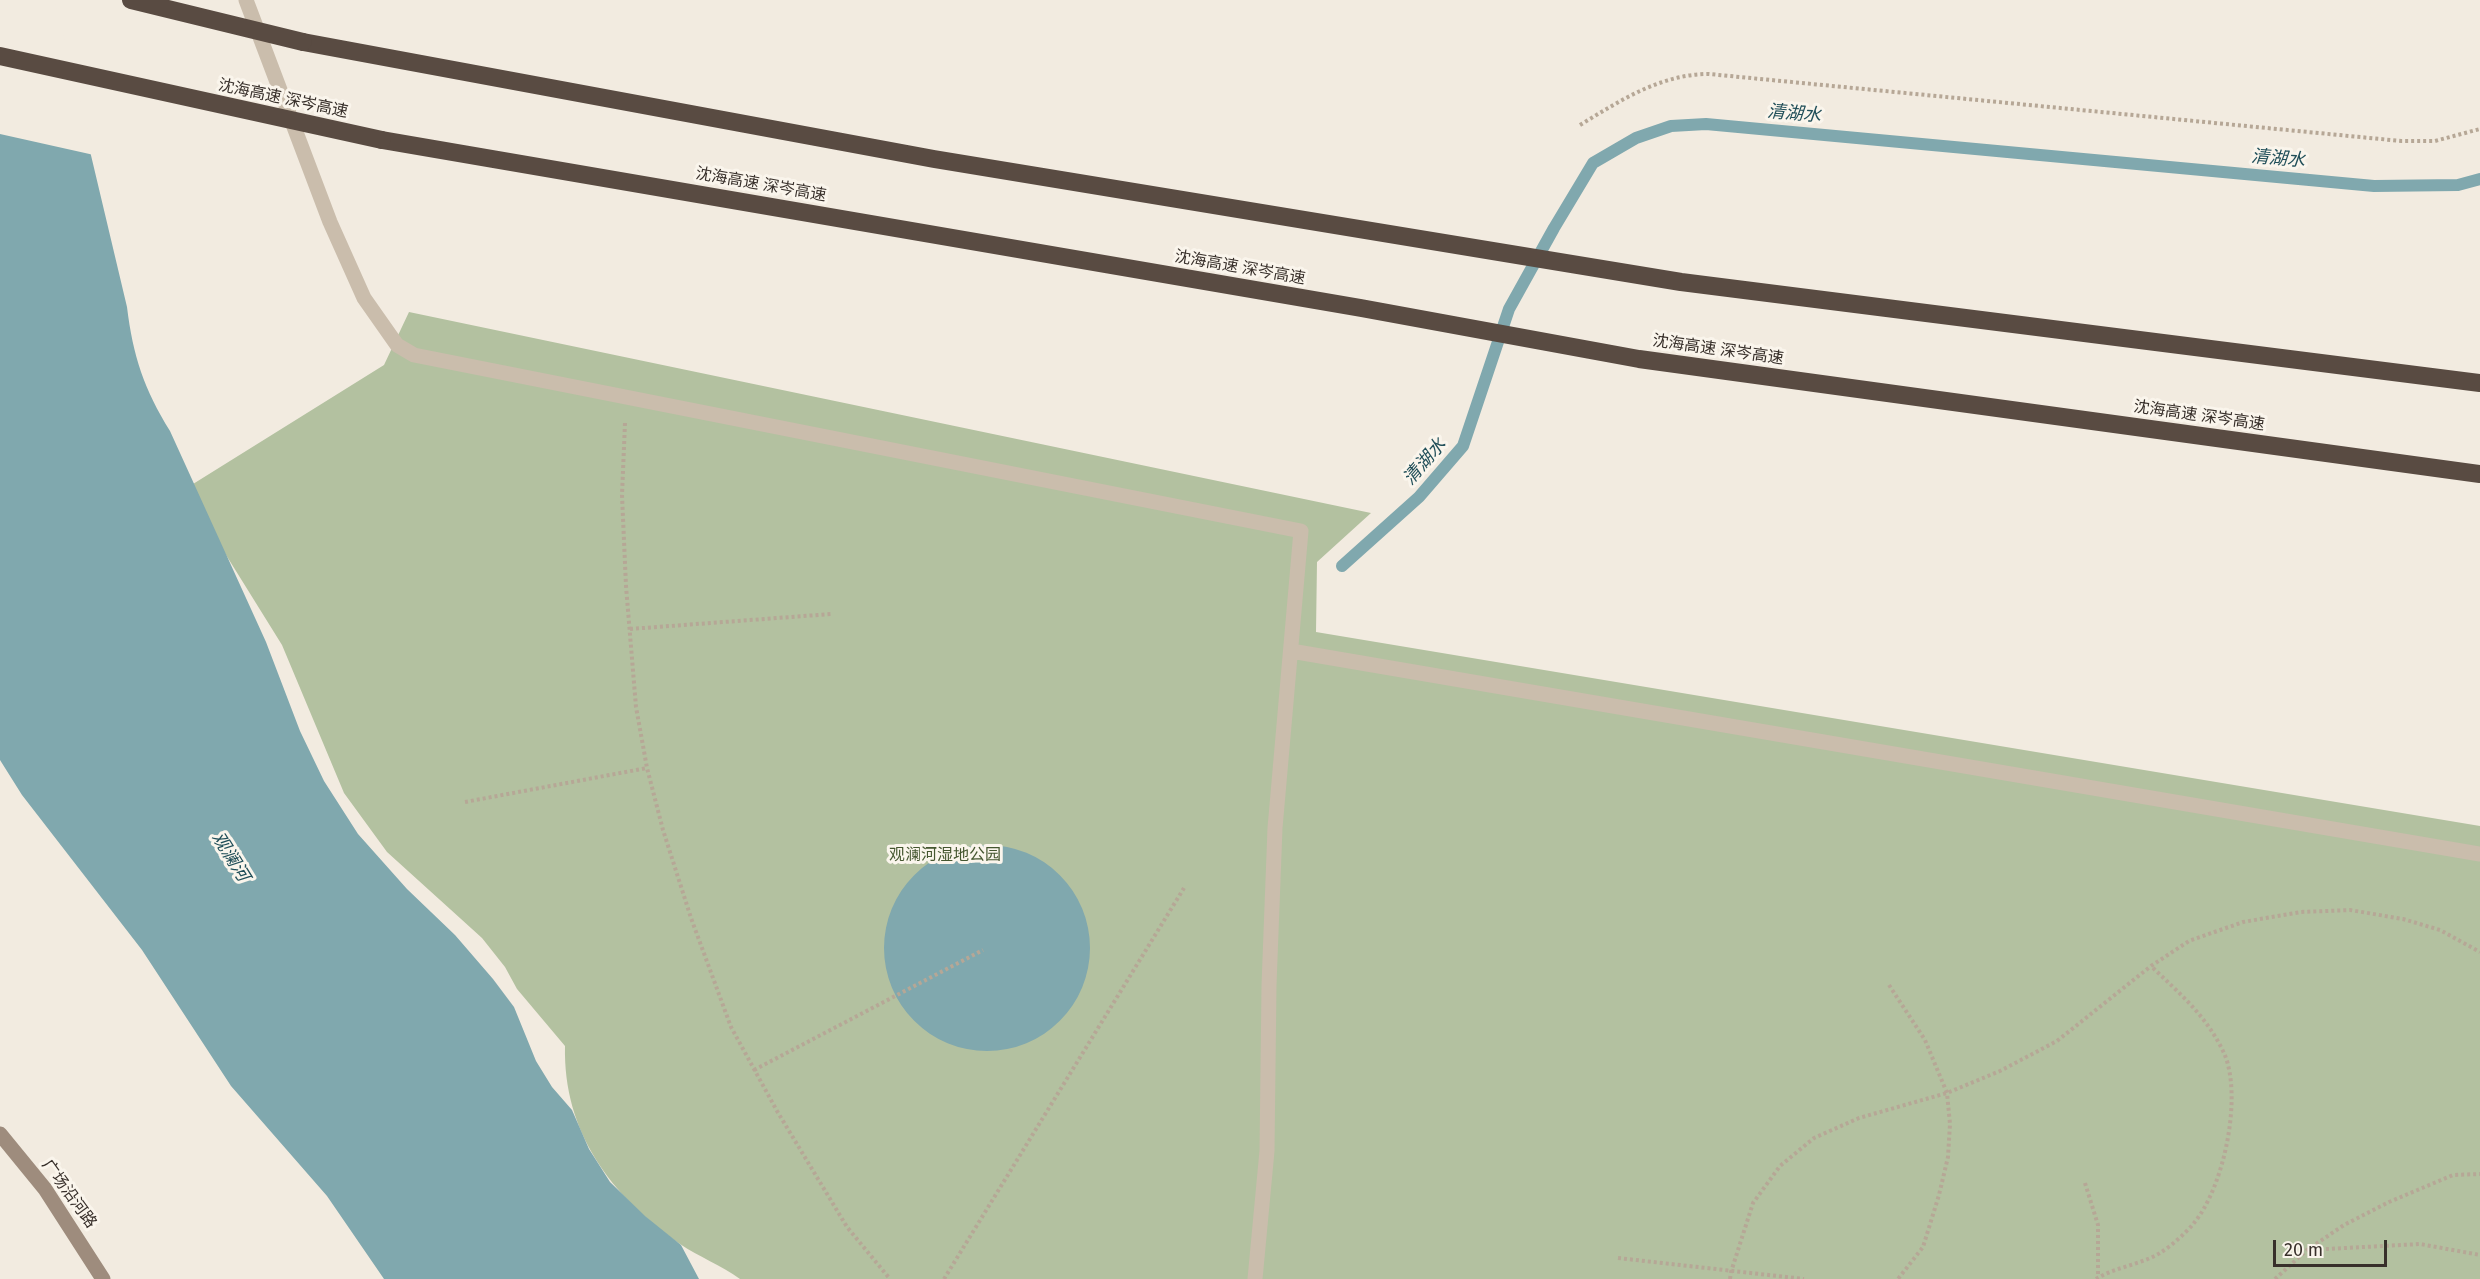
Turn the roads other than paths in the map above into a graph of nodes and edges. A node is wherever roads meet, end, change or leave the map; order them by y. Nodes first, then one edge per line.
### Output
1 (131, 0) edge
2 (246, 0) edge
3 (0, 57) edge
4 (2480, 384) edge
5 (2480, 474) edge
6 (1291, 651) junction
7 (2480, 854) edge
8 (0, 1134) edge
9 (104, 1279) edge
10 (1255, 1279) edge

1 - 4 highway, bridge
2 - 6 lane
3 - 5 highway, 沈海高速 深岑高速, bridge
6 - 7 lane
6 - 10 lane
8 - 9 street, 广场沿河路

